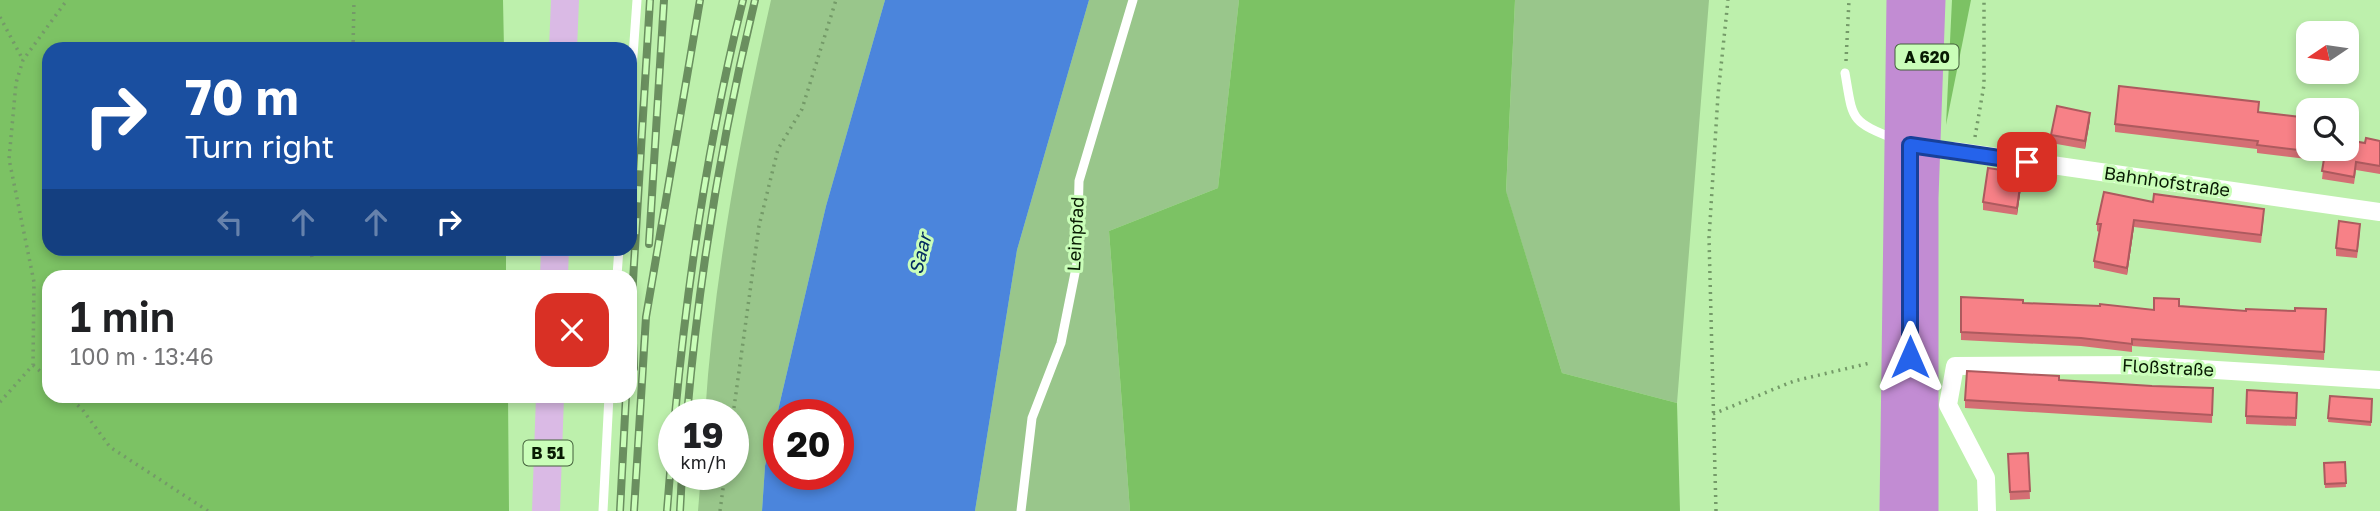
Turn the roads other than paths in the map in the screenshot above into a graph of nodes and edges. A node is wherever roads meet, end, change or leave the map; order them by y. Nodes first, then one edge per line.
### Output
1 (565, 0) edge
2 (637, 0) edge
3 (1133, 0) edge
4 (1903, 0) edge
5 (1929, 0) edge
6 (562, 42) edge
7 (634, 42) edge
8 (1845, 73) road end
9 (1913, 114) junction
10 (1910, 145) junction
11 (1932, 148) dead end
12 (1948, 151) dead end
13 (2380, 212) edge
14 (1910, 291) dead end
15 (2380, 380) edge
16 (1910, 399) junction
17 (550, 403) edge
18 (609, 403) edge
19 (546, 511) edge
20 (603, 511) edge
21 (1021, 511) edge
22 (1896, 511) edge
23 (1922, 511) edge
24 (1987, 511) edge

1 - 6 main road
2 - 7 lane
3 - 21 lane, Leinpfad
4 - 9 highway, A 620
5 - 9 highway, A 620
8 - 10 lane
9 - 16 highway, A 620
10 - 11 lane
10 - 14 lane
12 - 13 street, Bahnhofstraße
15 - 24 street, Floßstraße
16 - 22 highway, A 620
16 - 23 highway, A 620
17 - 19 main road, B 51
18 - 20 lane

